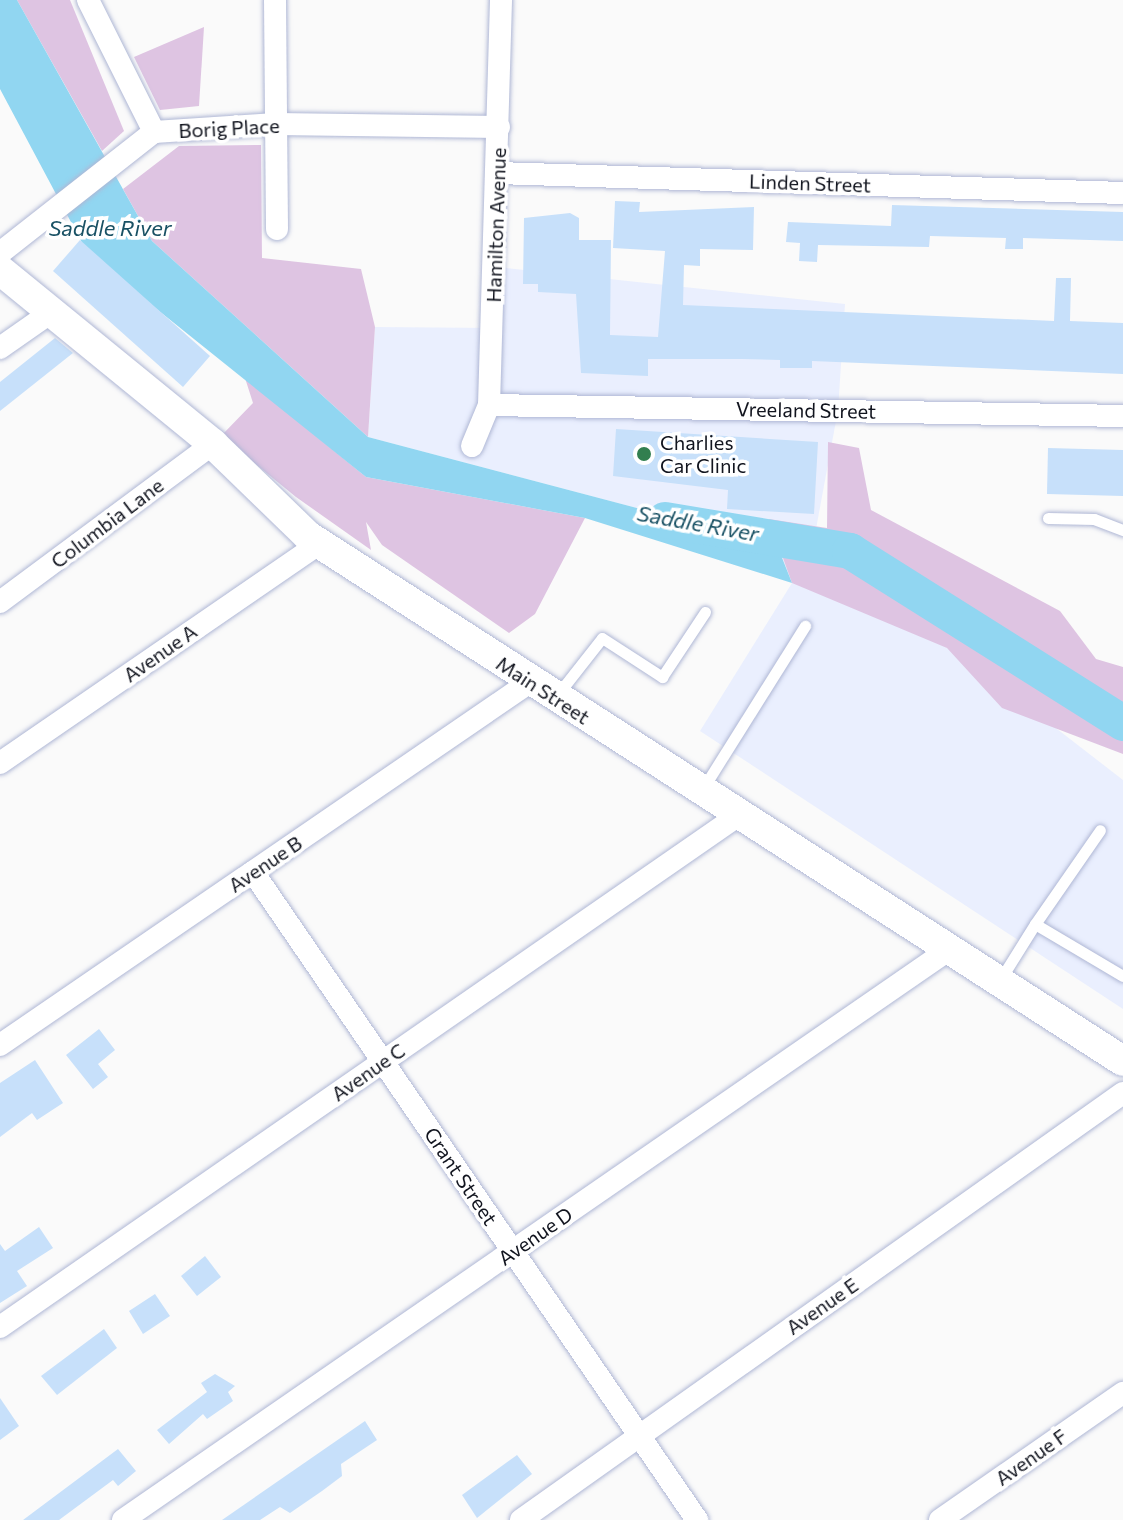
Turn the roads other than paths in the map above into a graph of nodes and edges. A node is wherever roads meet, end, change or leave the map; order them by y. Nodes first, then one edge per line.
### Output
1 (88, 0) edge
2 (275, 0) edge
3 (501, 0) edge
4 (276, 124) junction
5 (499, 127) junction
6 (154, 132) junction
7 (497, 173) junction
8 (1123, 193) edge
9 (277, 229) dead end
10 (0, 253) edge
11 (0, 270) edge
12 (50, 313) junction
13 (0, 348) edge
14 (489, 405) junction
15 (1123, 416) edge
16 (213, 444) junction
17 (472, 446) dead end
18 (1048, 518) dead end
19 (1123, 530) edge
20 (320, 543) junction
21 (0, 602) edge
22 (705, 612) dead end
23 (805, 626) dead end
24 (530, 682) junction
25 (556, 698) junction
26 (0, 763) edge
27 (699, 794) junction
28 (736, 817) junction
29 (1100, 830) dead end
30 (253, 872) junction
31 (1035, 924) junction
32 (947, 951) junction
33 (1123, 976) edge
34 (998, 983) junction
35 (0, 1045) edge
36 (1123, 1061) edge
37 (383, 1062) junction
38 (1123, 1093) edge
39 (512, 1252) junction
40 (0, 1327) edge
41 (1123, 1393) edge
42 (639, 1436) junction
43 (123, 1520) edge
44 (521, 1520) edge
45 (697, 1520) edge
46 (940, 1520) edge

1 - 6 street
2 - 4 street
3 - 5 street, Hamilton Avenue
4 - 5 street, Borig Place
4 - 6 street, Borig Place
4 - 9 street
5 - 7 street, Hamilton Avenue
6 - 10 street, Borig Place
7 - 8 street, Linden Street
7 - 14 street, Hamilton Avenue
11 - 12 street, Main Street
12 - 13 street
12 - 16 street, Main Street
14 - 15 street, Vreeland Street
14 - 17 street, Hamilton Avenue
16 - 20 street, Main Street
16 - 21 street, Columbia Lane
18 - 19 lane
20 - 24 street, Main Street
20 - 26 street, Avenue A
22 - 25 lane
23 - 27 lane
24 - 25 street, Main Street
24 - 30 street, Avenue B
25 - 27 street, Main Street
27 - 28 street, Main Street
28 - 32 street, Main Street
28 - 37 street, Avenue C
29 - 31 lane
30 - 35 street, Avenue B
30 - 37 street, Grant Street
31 - 33 lane
31 - 34 lane
32 - 34 street, Main Street
32 - 39 street, Avenue D
34 - 36 street, Main Street
37 - 39 street, Grant Street
37 - 40 street, Avenue C
38 - 42 street, Avenue E
39 - 42 street, Grant Street
39 - 43 street, Avenue D
41 - 46 street, Avenue F
42 - 44 street, Avenue E
42 - 45 street, Grant Street

